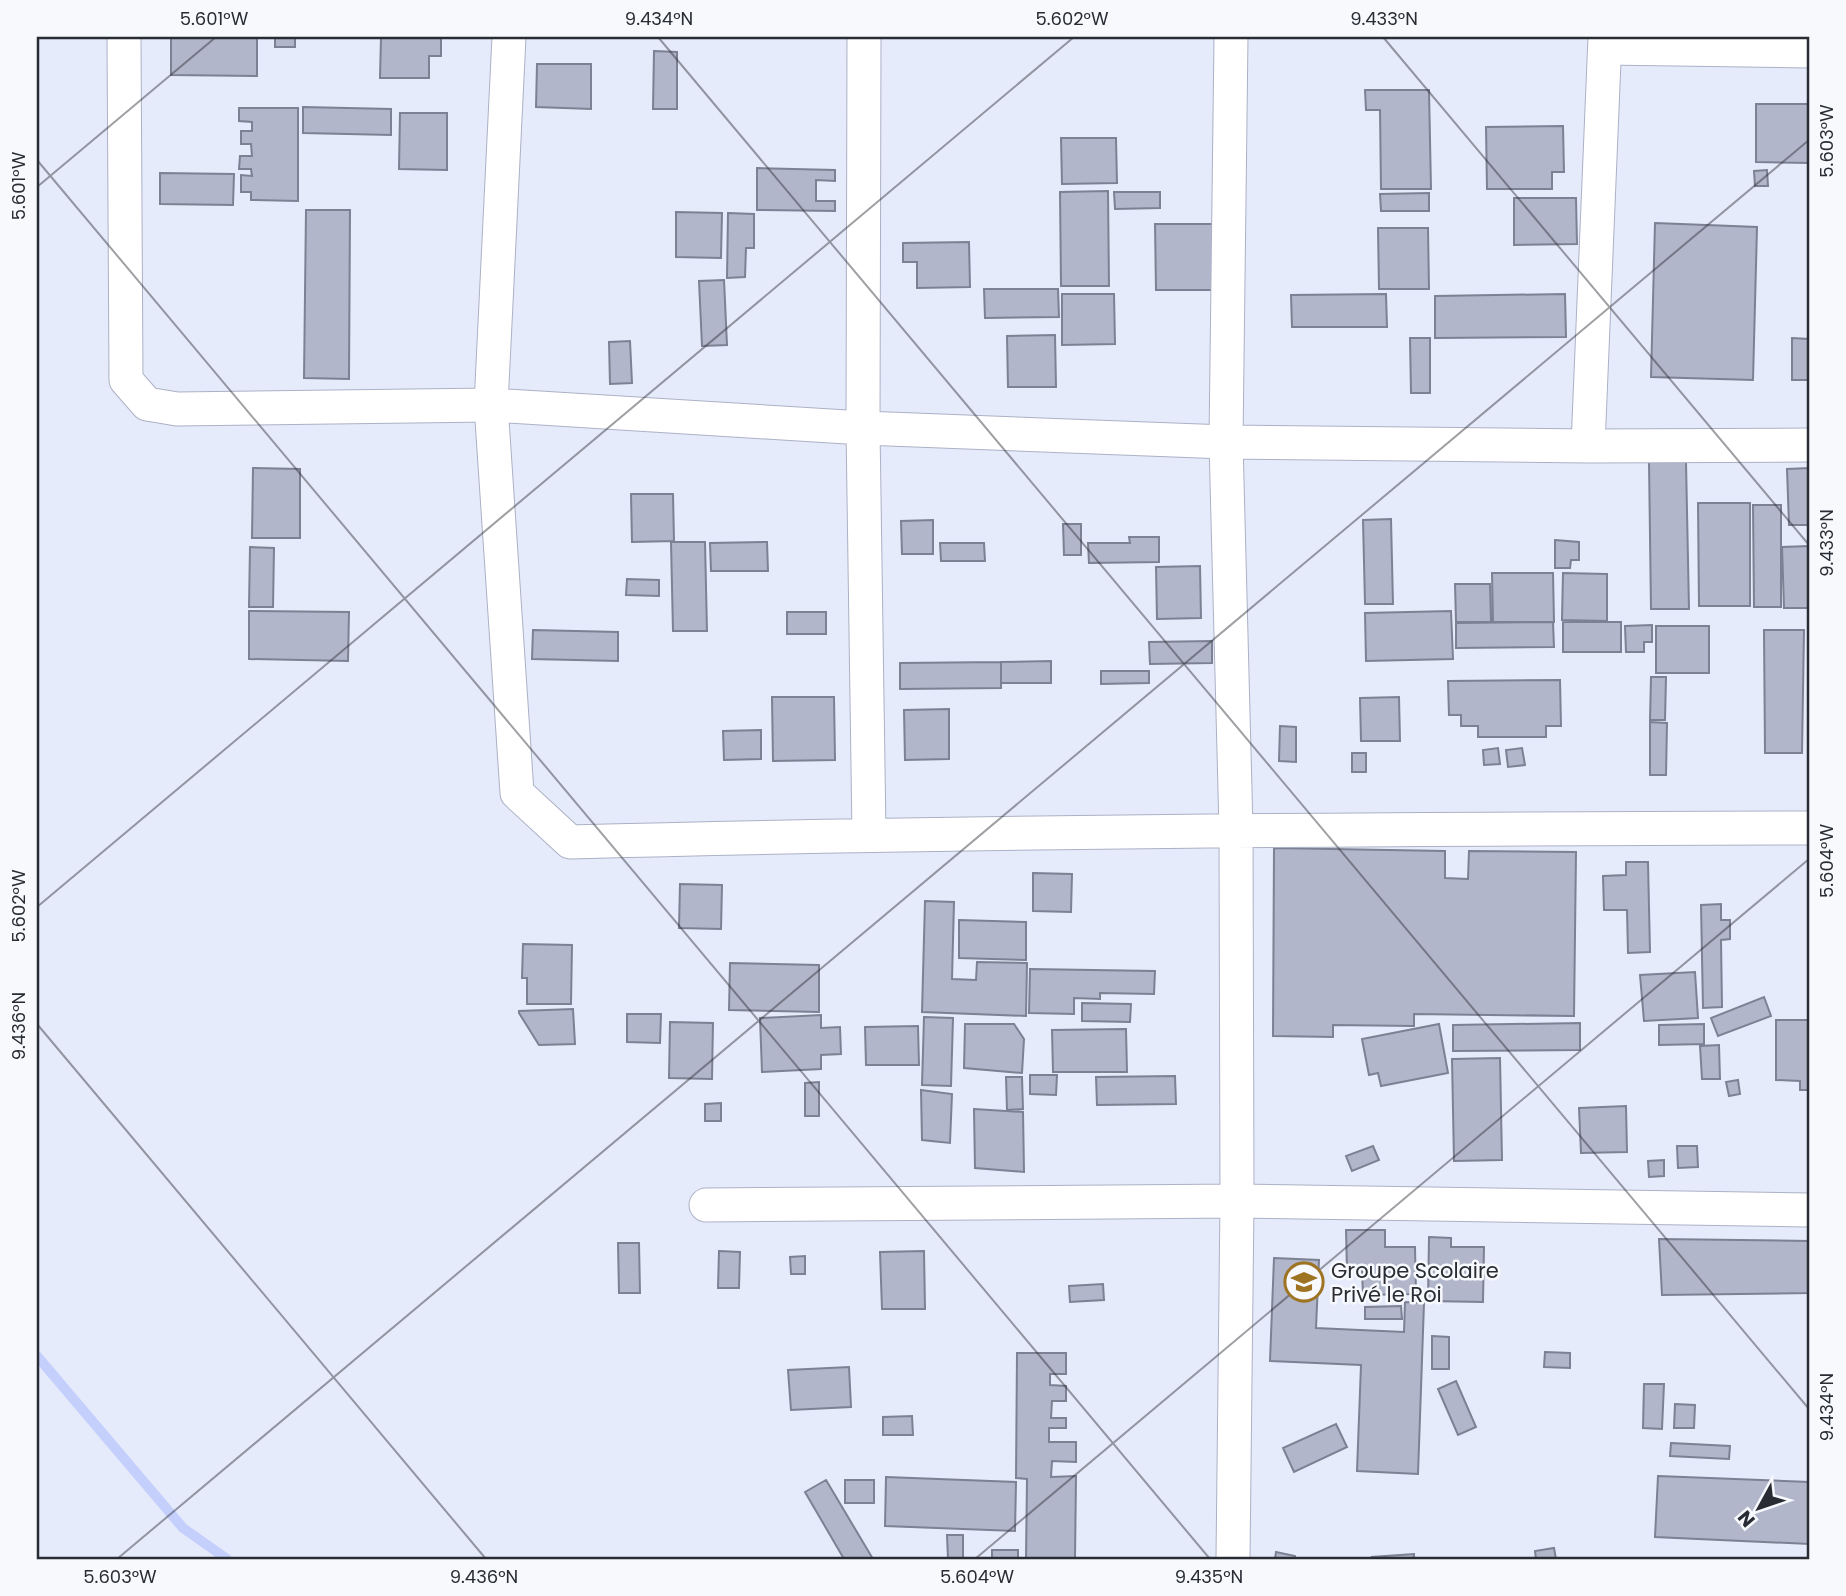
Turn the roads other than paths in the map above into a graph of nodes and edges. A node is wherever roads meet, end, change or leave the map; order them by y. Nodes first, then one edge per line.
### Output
1 (124, 37) edge
2 (509, 37) edge
3 (864, 37) edge
4 (1231, 37) edge
5 (1605, 42) edge
6 (1809, 51) edge
7 (491, 405) junction
8 (863, 428) junction
9 (1226, 442) junction
10 (1809, 445) edge
11 (1588, 446) junction
12 (1809, 828) edge
13 (1236, 829) junction
14 (869, 834) junction
15 (1237, 1200) junction
16 (706, 1205) dead end
17 (1809, 1210) edge
18 (1233, 1559) edge

1 - 7 street
2 - 7 street
3 - 8 street
4 - 9 street
5 - 6 street
5 - 11 street
7 - 8 street
7 - 14 street
8 - 9 street
8 - 14 street
9 - 11 street
9 - 13 street
10 - 11 street
12 - 13 street
13 - 14 street
13 - 15 street
15 - 16 street
15 - 17 street
15 - 18 street

